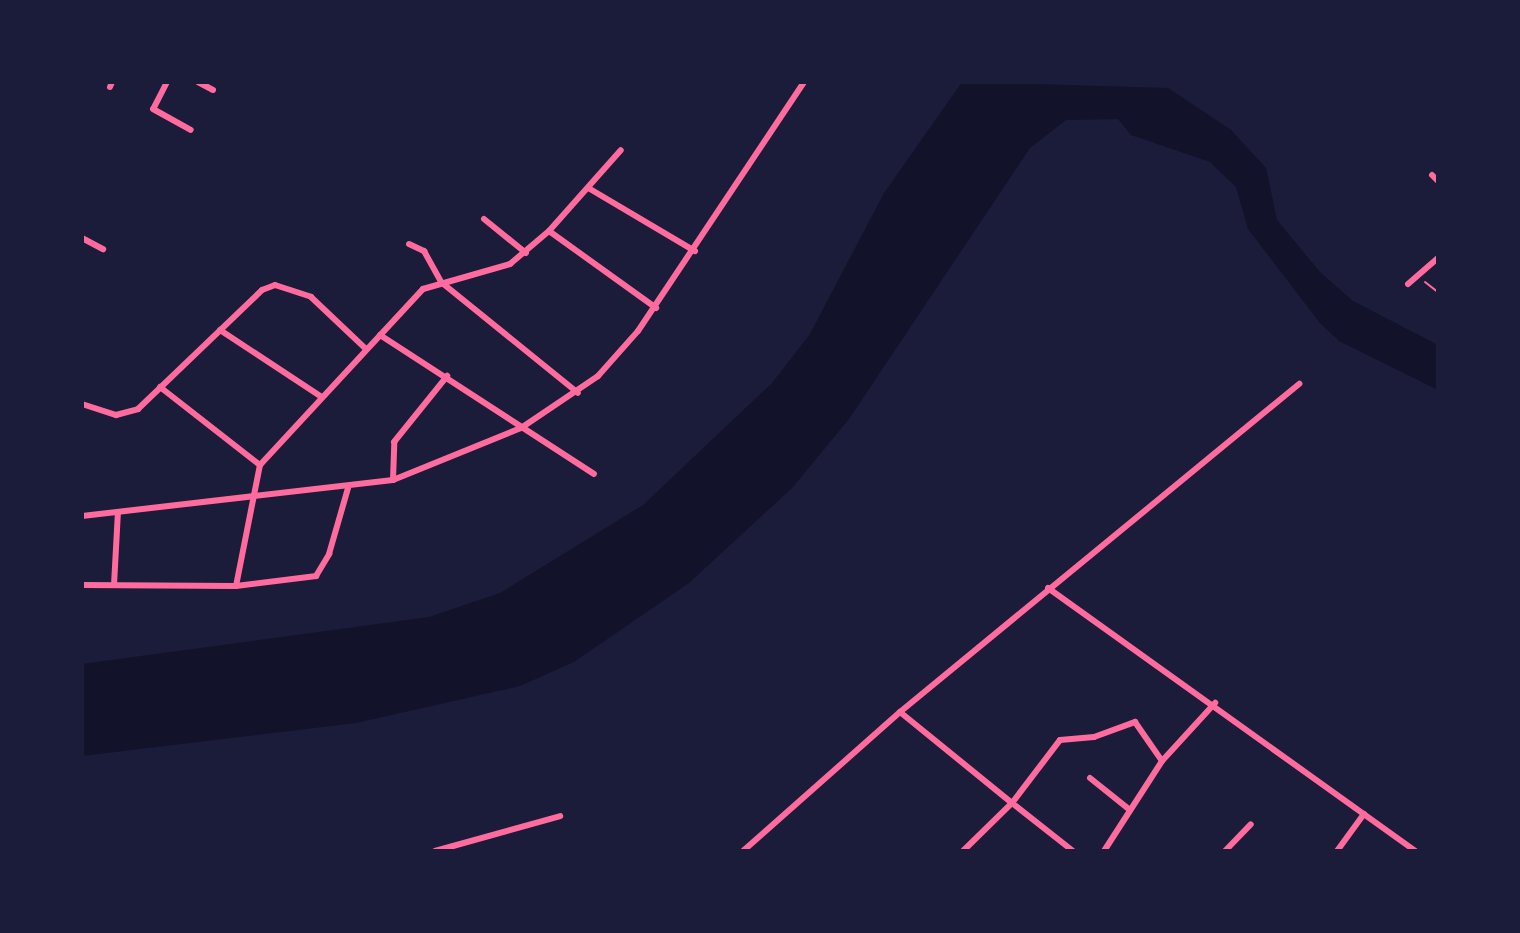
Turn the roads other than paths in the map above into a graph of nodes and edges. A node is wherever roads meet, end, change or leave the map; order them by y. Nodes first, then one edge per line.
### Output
1 (167, 82) edge
2 (198, 82) edge
3 (804, 82) edge
4 (213, 90) dead end
5 (191, 130) dead end
6 (621, 150) dead end
7 (590, 189) junction
8 (484, 219) dead end
9 (549, 232) junction
10 (82, 238) edge
11 (409, 244) dead end
12 (103, 249) dead end
13 (695, 251) junction
14 (526, 253) junction
15 (1438, 258) edge
16 (441, 282) junction
17 (1408, 284) dead end
18 (656, 308) junction
19 (220, 330) junction
20 (380, 335) junction
21 (365, 348) junction
22 (447, 376) junction
23 (1298, 384) dead end
24 (160, 387) junction
25 (578, 393) junction
26 (320, 396) junction
27 (82, 404) edge
28 (522, 428) junction
29 (260, 465) junction
30 (594, 474) dead end
31 (393, 480) junction
32 (348, 488) junction
33 (249, 500) junction
34 (118, 512) junction
35 (82, 516) edge
36 (82, 584) edge
37 (114, 585) junction
38 (236, 586) junction
39 (1048, 588) junction
40 (1216, 703) junction
41 (900, 712) junction
42 (1162, 761) junction
43 (1090, 778) dead end
44 (1012, 803) junction
45 (1130, 810) junction
46 (1364, 814) junction
47 (560, 816) dead end
48 (1251, 824) dead end
49 (435, 851) edge
50 (743, 851) edge
51 (963, 851) edge
52 (1073, 851) edge
53 (1104, 851) edge
54 (1225, 851) edge
55 (1336, 851) edge
56 (1415, 851) edge

1 - 5 street
2 - 4 street
3 - 13 street
6 - 7 street
7 - 9 street
7 - 13 street
8 - 14 street
9 - 14 street
9 - 18 street
10 - 12 street
11 - 16 street
13 - 18 street
14 - 16 street
15 - 17 street
16 - 20 street
16 - 25 street
18 - 25 street
19 - 21 street
19 - 24 street
19 - 26 street
20 - 21 street
20 - 22 street
21 - 26 street
22 - 28 street
22 - 31 street
23 - 39 street
24 - 27 street
24 - 29 street
25 - 28 street
26 - 29 street
28 - 30 street
28 - 31 street
29 - 33 street
31 - 32 street
32 - 33 street
32 - 38 street
33 - 34 street
33 - 38 street
34 - 35 street
34 - 37 street
36 - 37 street
37 - 38 street
39 - 40 street
39 - 41 street
40 - 42 street
40 - 46 street
41 - 44 street
41 - 50 street
42 - 44 street
42 - 45 street
43 - 45 street
44 - 51 street
44 - 52 street
45 - 53 street
46 - 55 street
46 - 56 street
47 - 49 street
48 - 54 street

